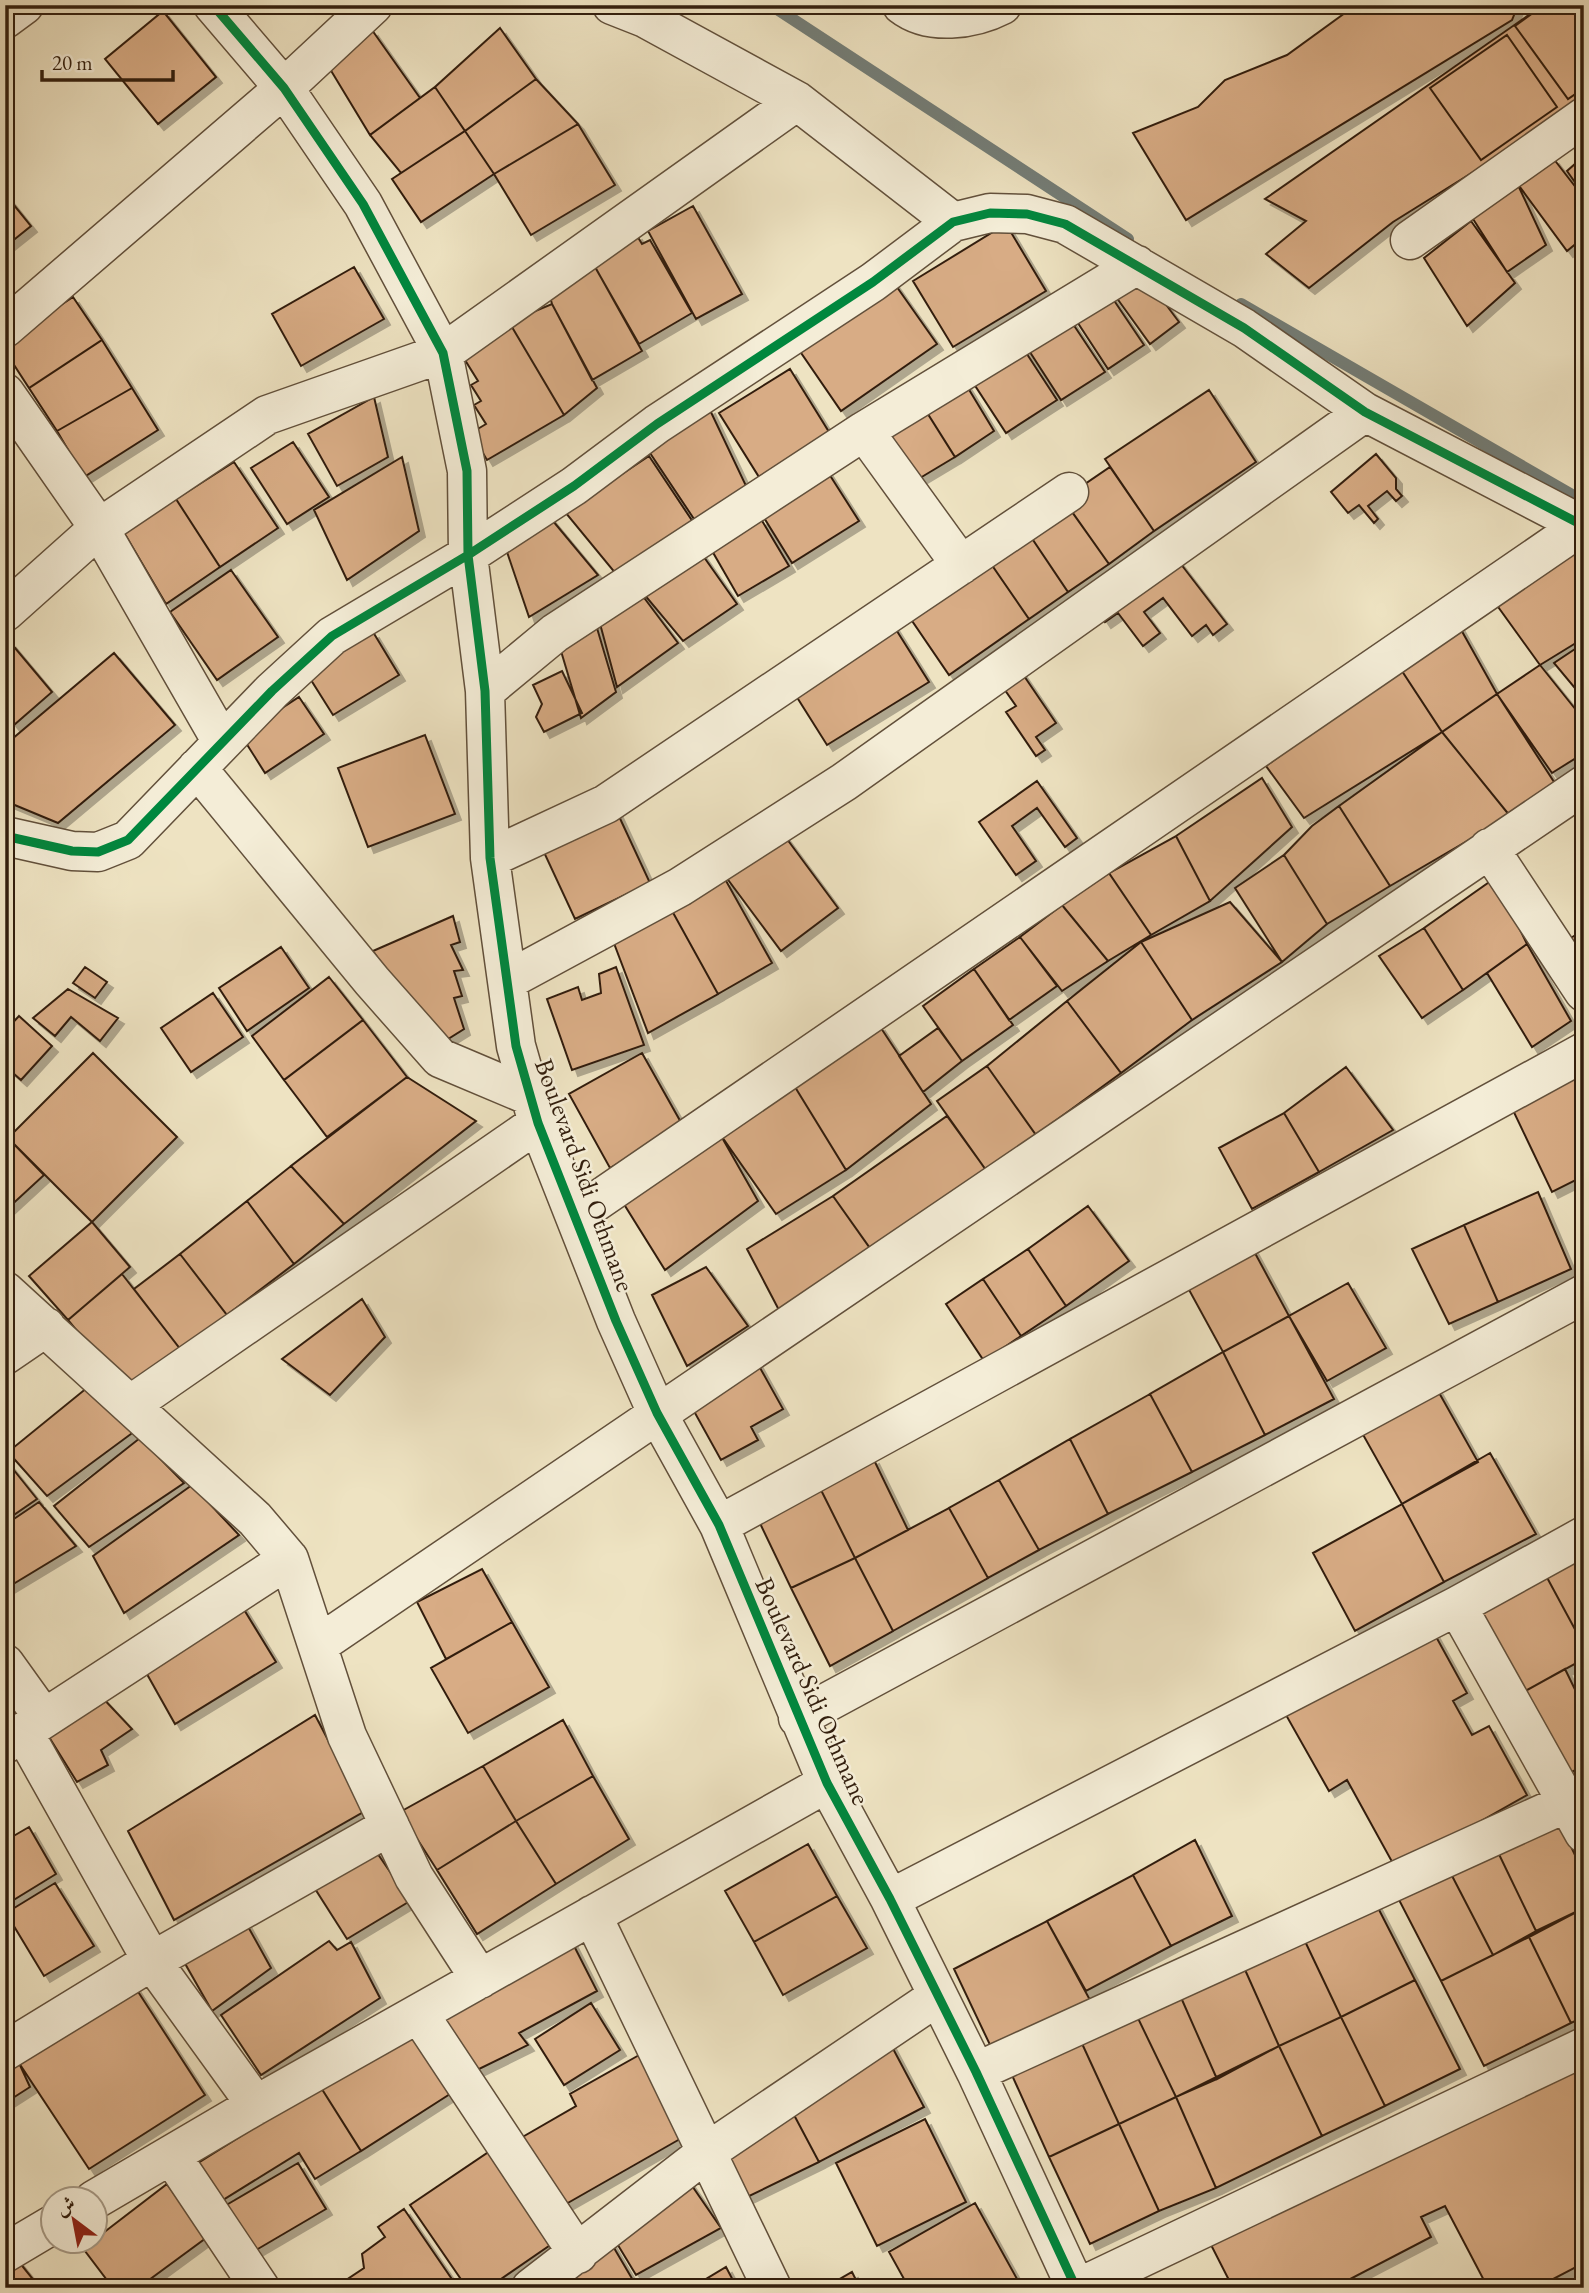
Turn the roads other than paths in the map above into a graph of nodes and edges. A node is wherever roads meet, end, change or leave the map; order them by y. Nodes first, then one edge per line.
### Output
1 (24, 5) edge
2 (214, 5) edge
3 (373, 5) edge
4 (612, 5) edge
5 (902, 5) edge
6 (1002, 5) edge
7 (5, 19) edge
8 (284, 88) junction
9 (797, 101) junction
10 (1584, 117) edge
11 (953, 222) junction
12 (1410, 240) dead end
13 (1137, 265) junction
14 (5, 328) edge
15 (443, 353) junction
16 (5, 393) edge
17 (1366, 412) junction
18 (864, 431) junction
19 (1069, 492) dead end
20 (1583, 526) edge
21 (99, 528) junction
22 (468, 555) junction
23 (961, 565) junction
24 (5, 611) edge
25 (485, 691) junction
26 (209, 755) junction
27 (1584, 785) edge
28 (5, 836) edge
29 (1489, 848) junction
30 (490, 858) junction
31 (508, 980) junction
32 (1584, 992) edge
33 (1584, 1052) edge
34 (534, 1109) junction
35 (575, 1216) junction
36 (5, 1291) edge
37 (1584, 1294) edge
38 (46, 1327) junction
39 (5, 1355) edge
40 (130, 1405) junction
41 (657, 1413) junction
42 (719, 1525) junction
43 (1584, 1536) edge
44 (289, 1559) junction
45 (1457, 1606) junction
46 (318, 1645) junction
47 (5, 1664) edge
48 (798, 1718) junction
49 (24, 1732) edge
50 (827, 1783) junction
51 (1578, 1810) edge
52 (390, 1826) junction
53 (890, 1899) junction
54 (592, 1915) junction
55 (152, 1961) junction
56 (480, 1979) junction
57 (938, 1996) junction
58 (419, 2014) junction
59 (1584, 2047) edge
60 (5, 2051) edge
61 (976, 2072) junction
62 (256, 2105) junction
63 (707, 2152) junction
64 (172, 2155) junction
65 (108, 2192) edge
66 (38, 2233) edge
67 (5, 2253) edge
68 (578, 2254) junction
69 (260, 2288) edge
70 (531, 2288) edge
71 (772, 2288) edge
72 (1077, 2288) edge

1 - 7 street
2 - 8 street, Boulevard Sidi Othmane
3 - 8 street
4 - 9 street
5 - 6 street
8 - 14 street
8 - 15 street, Boulevard Sidi Othmane
9 - 11 street
9 - 15 street
10 - 12 street
11 - 13 street
11 - 22 street
13 - 17 street
13 - 18 street
15 - 21 street
15 - 22 street, Boulevard Sidi Othmane
16 - 21 street
17 - 20 street
17 - 31 street
18 - 23 street
18 - 25 street
19 - 23 street
20 - 35 street
21 - 24 street
21 - 26 street
22 - 25 street, Boulevard Sidi Othmane
22 - 26 street
23 - 30 street
25 - 30 street, Boulevard Sidi Othmane
26 - 28 street
26 - 34 street
27 - 29 street
29 - 32 street
29 - 41 street
30 - 31 street, Boulevard Sidi Othmane
31 - 34 street, Boulevard Sidi Othmane
33 - 42 street
34 - 35 street, Boulevard Sidi Othmane
34 - 40 street
35 - 41 street, Boulevard Sidi Othmane
36 - 38 street
37 - 48 street
38 - 39 street
38 - 40 street
40 - 44 street
41 - 42 street, Boulevard Sidi Othmane
41 - 46 street
42 - 48 street, Boulevard Sidi Othmane
43 - 45 street
44 - 46 street
44 - 49 street
45 - 51 street
45 - 53 street
46 - 52 street
47 - 49 street
48 - 50 street, Boulevard Sidi Othmane
49 - 55 street
50 - 53 street, Boulevard Sidi Othmane
50 - 54 street
51 - 61 street
52 - 55 street
52 - 56 street
53 - 57 street, Boulevard Sidi Othmane
54 - 56 street
54 - 63 street
55 - 60 street
55 - 62 street
56 - 58 street
57 - 61 street, Boulevard Sidi Othmane
57 - 63 street
58 - 62 street
58 - 68 street
59 - 72 street
61 - 72 street, Boulevard Sidi Othmane
62 - 64 street
63 - 68 street
63 - 71 street
64 - 65 street
64 - 69 street
66 - 67 street
68 - 70 street

